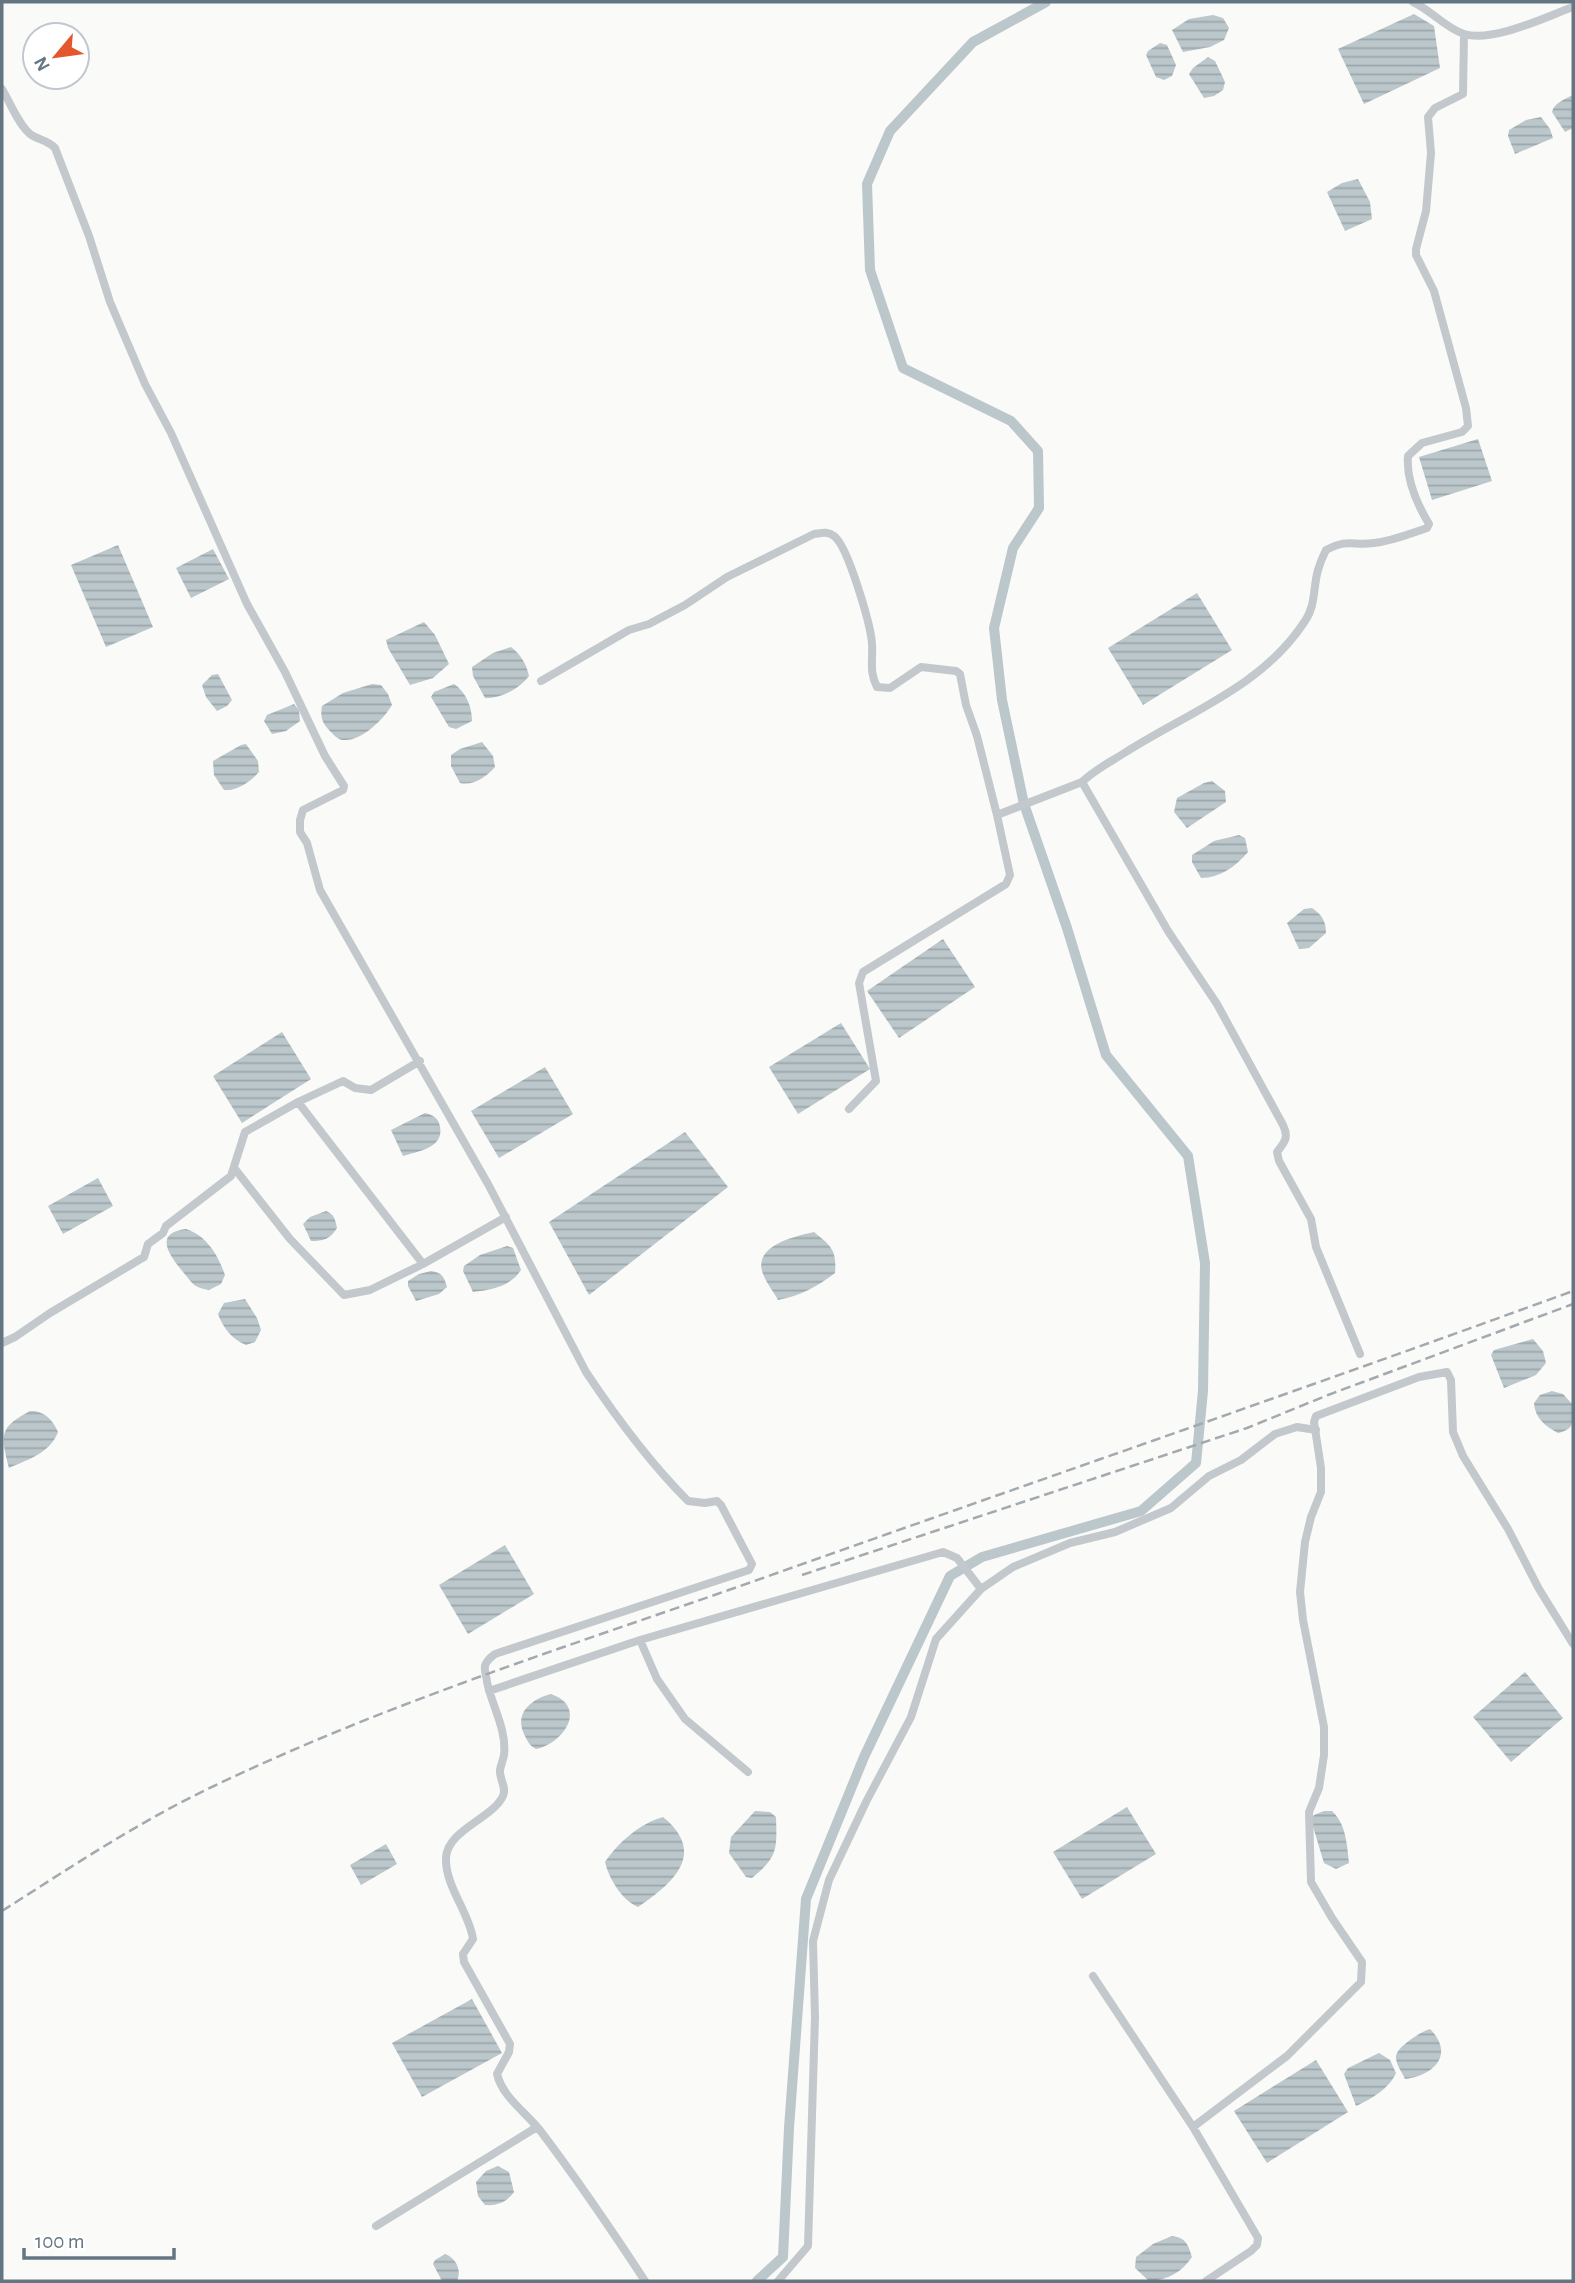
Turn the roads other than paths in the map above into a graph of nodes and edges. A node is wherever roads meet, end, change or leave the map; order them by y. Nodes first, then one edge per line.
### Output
1 (1413, 2) edge
2 (1573, 7) edge
3 (1464, 34) junction
4 (2, 89) edge
5 (541, 681) dead end
6 (1082, 782) junction
7 (1001, 814) junction
8 (420, 1061) junction
9 (298, 1102) junction
10 (849, 1109) dead end
11 (235, 1169) junction
12 (506, 1217) junction
13 (423, 1264) junction
14 (2, 1343) edge
15 (1360, 1354) dead end
16 (1316, 1430) junction
17 (981, 1589) junction
18 (640, 1640) junction
19 (1573, 1644) edge
20 (489, 1691) junction
21 (748, 1772) dead end
22 (1093, 1976) dead end
23 (537, 2127) junction
24 (1193, 2127) junction
25 (376, 2226) dead end
26 (645, 2281) edge
27 (778, 2281) edge
28 (1206, 2281) edge

1 - 3 street
2 - 3 street
3 - 6 street
4 - 8 street
5 - 7 street
6 - 7 street
6 - 15 street
7 - 10 street
8 - 9 street
8 - 12 street
9 - 11 street
9 - 13 street
11 - 13 street
11 - 14 street
12 - 13 street
12 - 20 street
16 - 17 street
16 - 19 street
16 - 24 street
17 - 18 street
17 - 27 street
18 - 20 street
18 - 21 street
20 - 23 street
22 - 24 street
23 - 25 street
23 - 26 street
24 - 28 street

